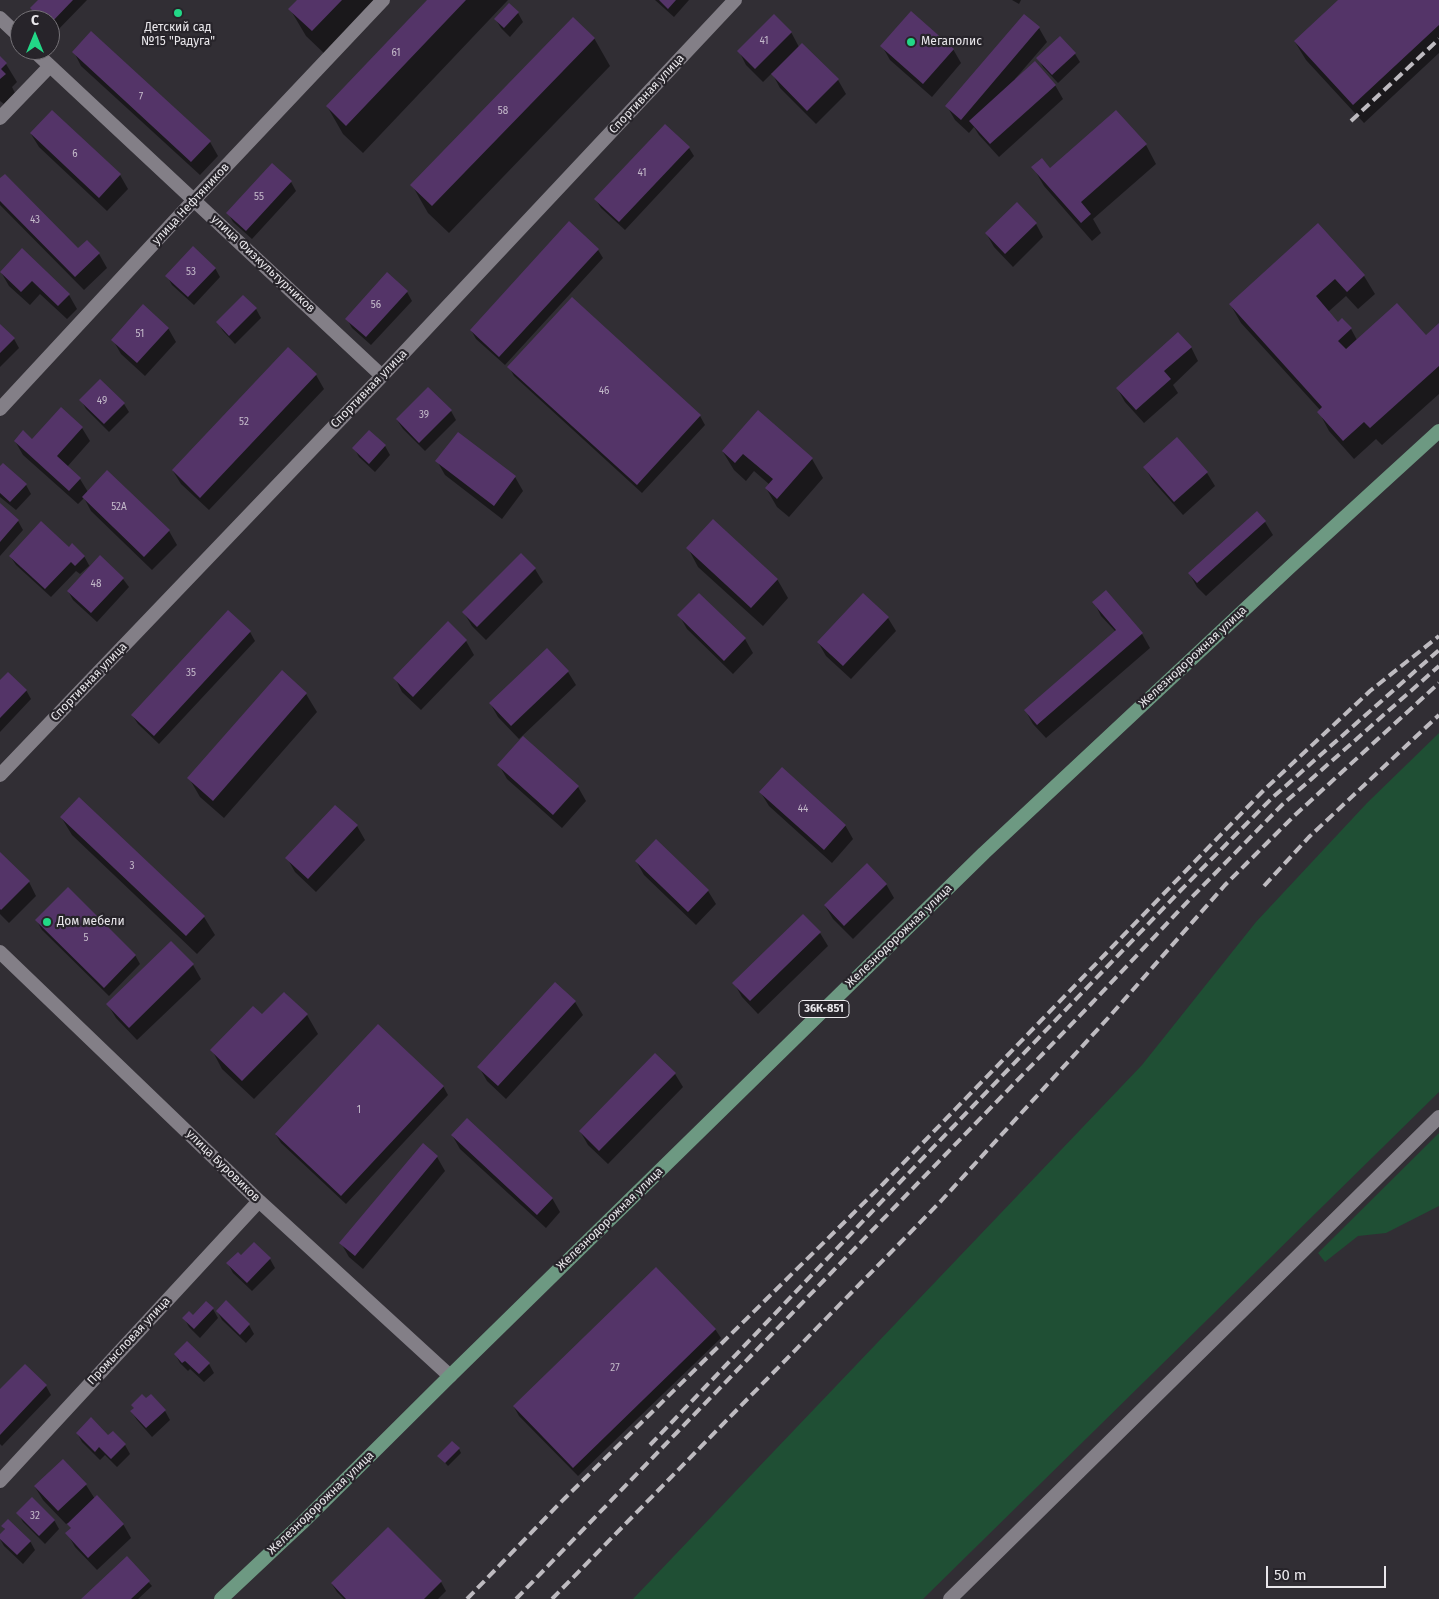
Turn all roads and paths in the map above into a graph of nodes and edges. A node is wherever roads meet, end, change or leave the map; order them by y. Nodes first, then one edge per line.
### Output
1 (383, 0) edge
2 (735, 0) edge
3 (0, 18) edge
4 (10, 28) edge
5 (44, 60) edge
6 (50, 66) junction
7 (0, 118) edge
8 (194, 200) junction
9 (382, 376) junction
10 (0, 409) edge
11 (1439, 431) edge
12 (0, 775) edge
13 (0, 952) edge
14 (1439, 1117) edge
15 (259, 1201) junction
16 (450, 1376) junction
17 (0, 1481) edge
18 (221, 1599) edge
19 (950, 1599) edge

1 - 8 street, улица Нефтяников
2 - 9 street, Спортивная улица
3 - 4 street
5 - 6 street, улица Физкультурников
6 - 7 street
6 - 8 street, улица Физкультурников
8 - 9 street, улица Физкультурников
8 - 10 street, улица Нефтяников
9 - 12 street, Спортивная улица
11 - 16 main road, Железнодорожная улица / 36К-851
13 - 15 street, улица Буровиков
14 - 19 street
15 - 16 street, улица Буровиков
15 - 17 street, Промысловая улица
16 - 18 main road, Железнодорожная улица / 36К-851

